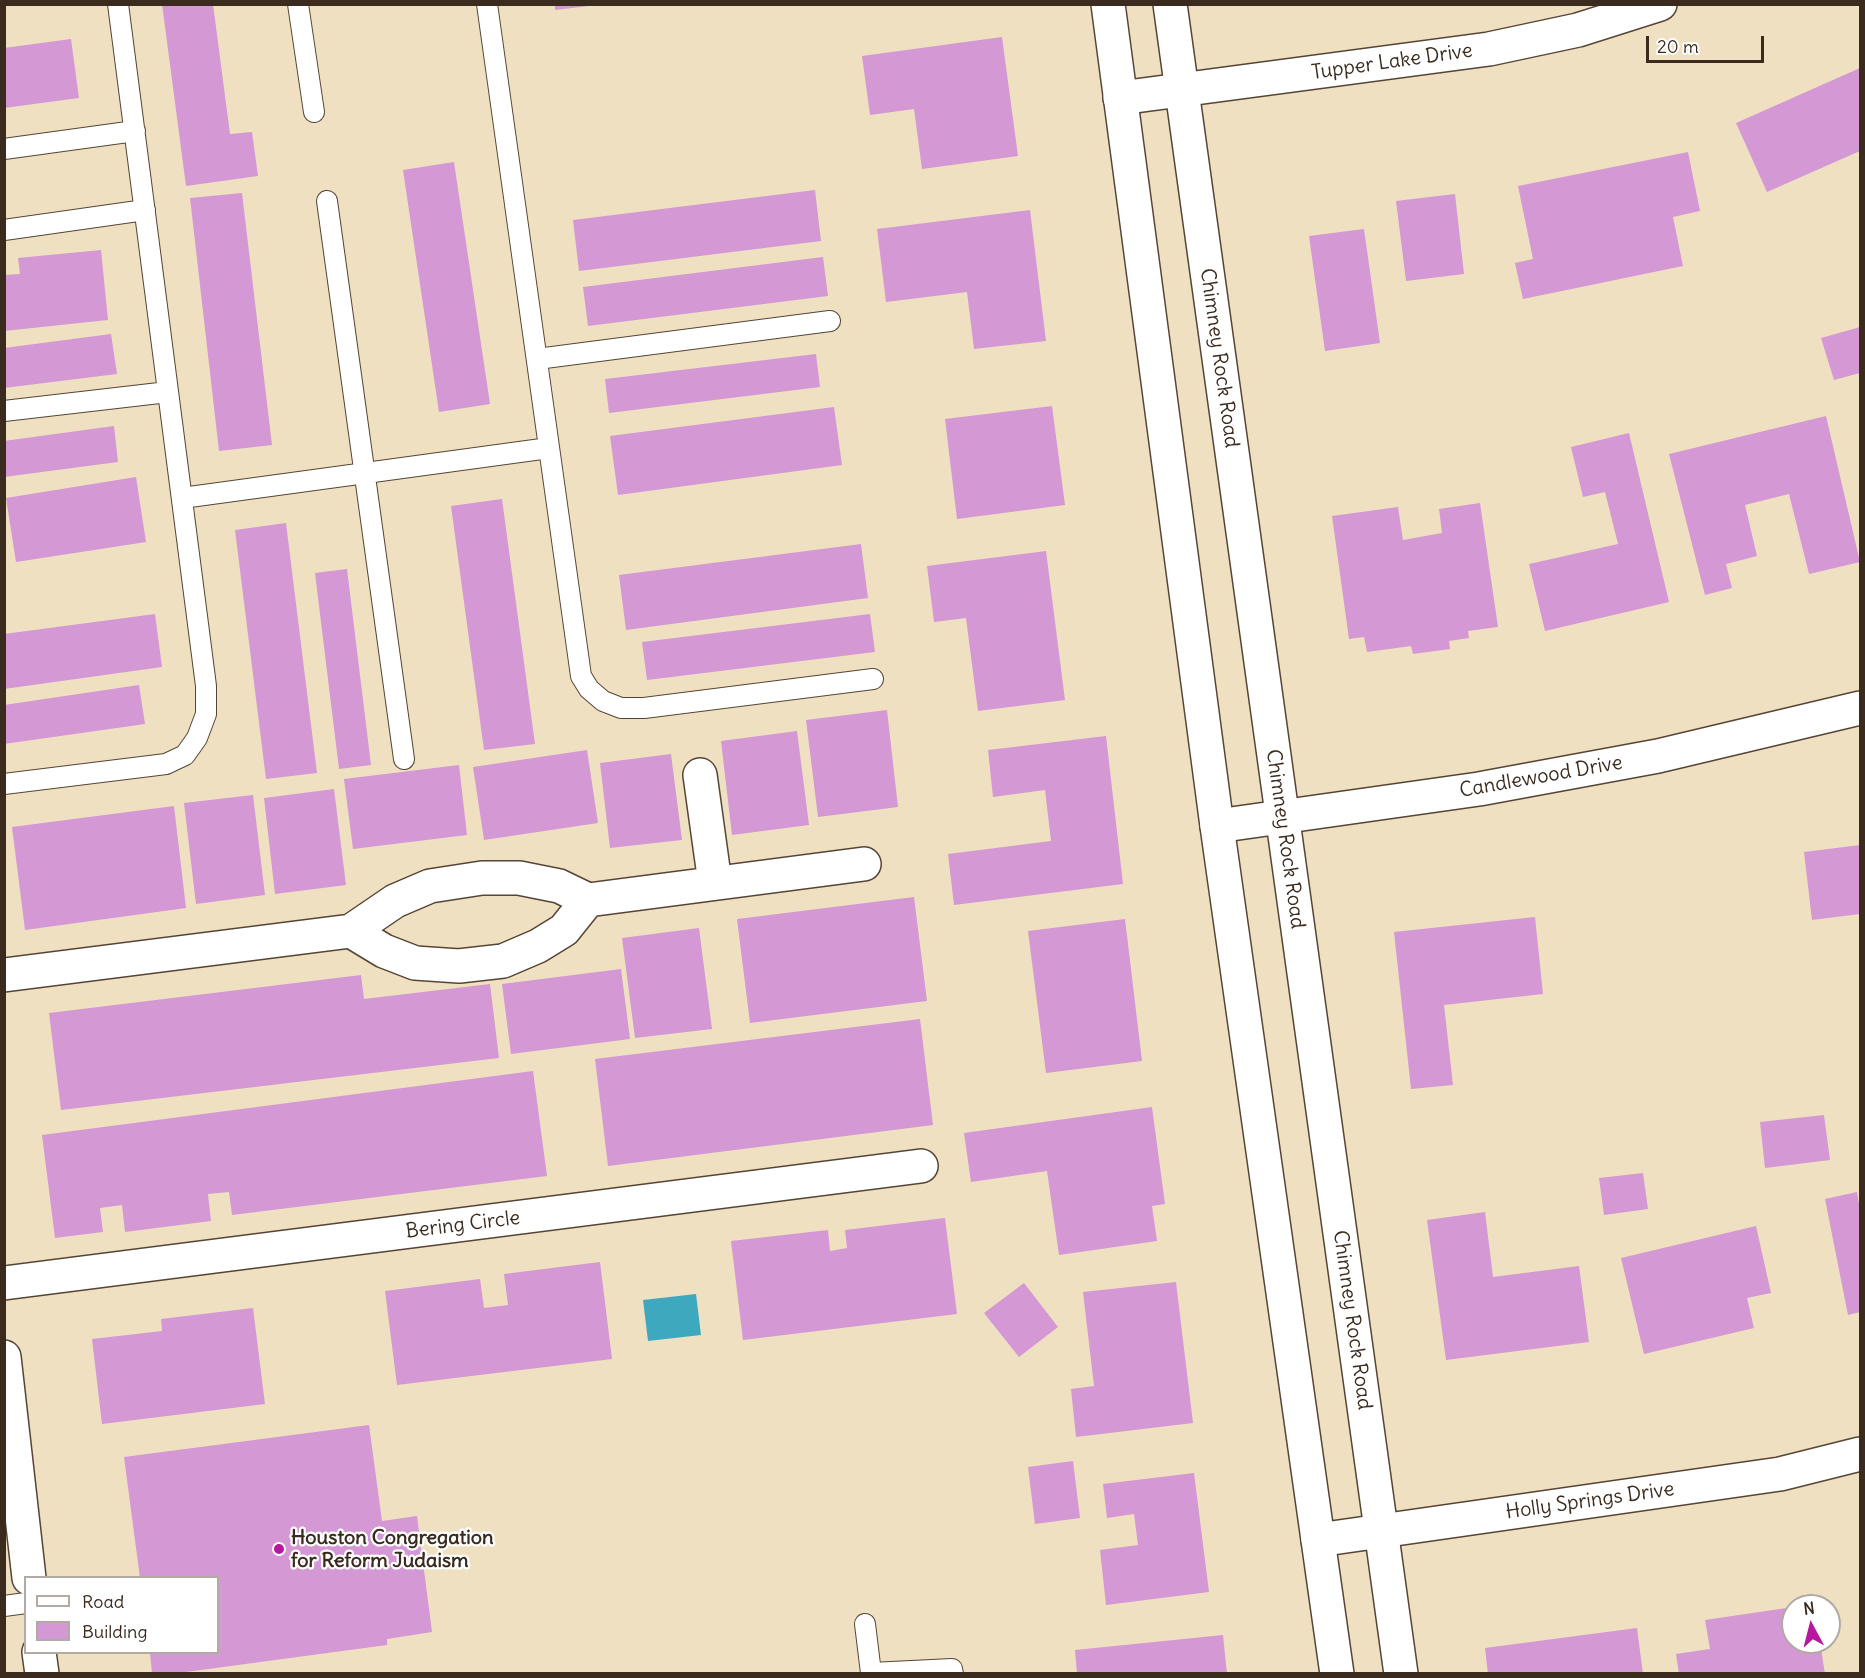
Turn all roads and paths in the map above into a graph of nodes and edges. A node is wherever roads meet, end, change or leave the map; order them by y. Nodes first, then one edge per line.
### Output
1 (118, 4) edge
2 (298, 4) edge
3 (487, 4) edge
4 (1108, 4) edge
5 (1170, 4) edge
6 (1660, 4) edge
7 (1181, 90) junction
8 (1120, 98) junction
9 (314, 112) dead end
10 (135, 131) junction
11 (4, 149) edge
12 (327, 201) dead end
13 (145, 210) junction
14 (4, 230) edge
15 (830, 321) dead end
16 (537, 359) junction
17 (168, 392) junction
18 (4, 411) edge
19 (549, 448) junction
20 (364, 473) junction
21 (182, 498) junction
22 (873, 679) dead end
23 (1860, 708) edge
24 (404, 759) dead end
25 (699, 775) dead end
26 (4, 784) edge
27 (1282, 817) junction
28 (1217, 826) junction
29 (864, 864) dead end
30 (715, 883) junction
31 (588, 900) junction
32 (351, 931) junction
33 (4, 975) edge
34 (921, 1166) dead end
35 (4, 1283) edge
36 (4, 1357) edge
37 (1860, 1454) edge
38 (1381, 1530) junction
39 (1318, 1540) junction
40 (29, 1576) edge
41 (24, 1603) edge
42 (4, 1606) edge
43 (865, 1624) dead end
44 (39, 1654) edge
45 (870, 1673) edge
46 (42, 1674) edge
47 (953, 1674) edge
48 (1337, 1674) edge
49 (1401, 1674) edge

1 - 10 lane
2 - 9 lane
3 - 16 lane
4 - 8 street
5 - 7 street, Chimney Rock Road
6 - 7 street, Tupper Lake Drive
7 - 8 street, Tupper Lake Drive
7 - 27 street, Chimney Rock Road
8 - 28 street
10 - 11 lane
10 - 13 lane
12 - 20 lane
13 - 14 lane
13 - 17 lane
15 - 16 lane
16 - 19 lane
17 - 18 lane
17 - 21 lane
19 - 20 lane
19 - 22 lane
20 - 21 lane
20 - 24 lane
21 - 26 lane
23 - 27 street, Candlewood Drive
25 - 30 street
27 - 28 street, Candlewood Drive
27 - 38 street, Chimney Rock Road
28 - 39 street
29 - 30 street
30 - 31 street
31 - 32 street
31 - 32 street
32 - 33 street
34 - 35 street, Bering Circle
36 - 40 street
37 - 38 street, Holly Springs Drive
38 - 39 street, Holly Springs Drive
38 - 49 street, Chimney Rock Road
39 - 48 street
41 - 42 lane
43 - 45 lane
44 - 46 street
45 - 47 lane

